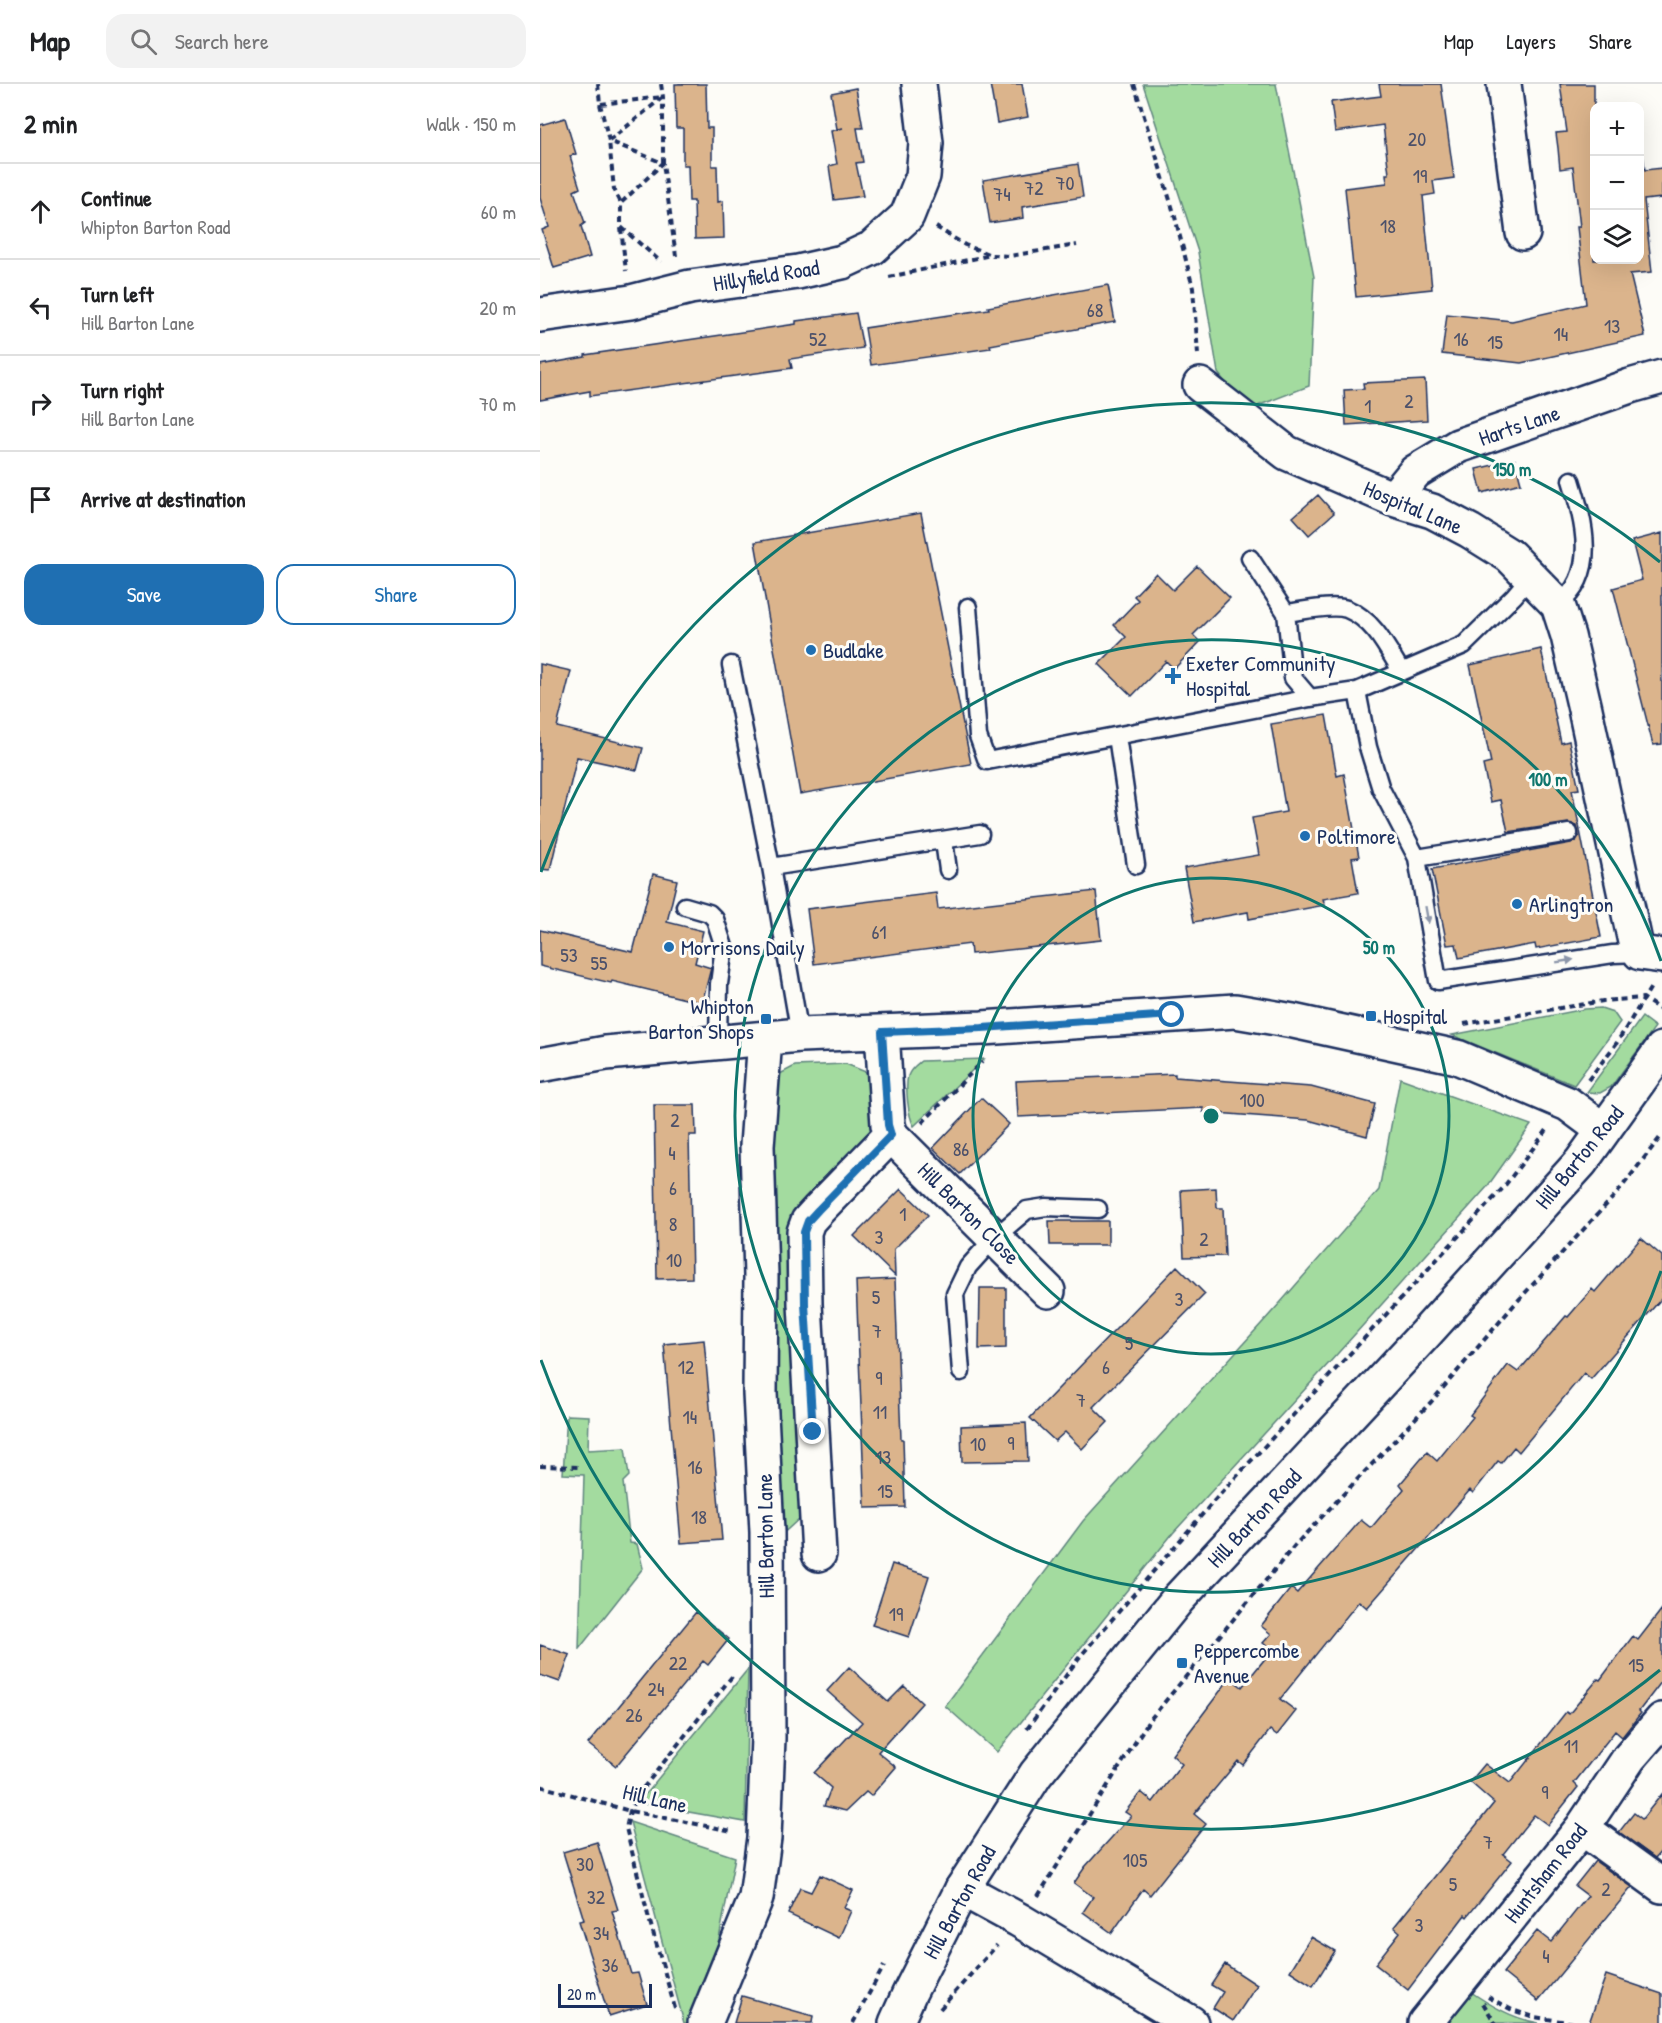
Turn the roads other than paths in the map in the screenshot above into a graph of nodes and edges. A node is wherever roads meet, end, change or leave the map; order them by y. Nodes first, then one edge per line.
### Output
1 (919, 84) edge
2 (1504, 84) edge
3 (1523, 233) dead end
4 (540, 315) edge
5 (1662, 377) edge
6 (1200, 385) road end
7 (1570, 480) dead end
8 (1393, 499) junction
9 (1250, 558) dead end
10 (1531, 576) junction
11 (1558, 605) junction
12 (968, 607) dead end
13 (1286, 613) junction
14 (731, 665) dead end
15 (1401, 671) junction
16 (1357, 691) junction
17 (1310, 698) junction
18 (1117, 736) junction
19 (1569, 833) dead end
20 (980, 834) dead end
21 (944, 841) junction
22 (1417, 858) junction
23 (1136, 865) dead end
24 (771, 867) junction
25 (948, 870) dead end
26 (685, 906) dead end
27 (1651, 955) edge
28 (882, 1032) junction
29 (800, 1035) junction
30 (765, 1038) junction
31 (718, 1042) junction
32 (1662, 1049) edge
33 (540, 1065) edge
34 (1603, 1130) junction
35 (896, 1140) junction
36 (1098, 1209) dead end
37 (994, 1238) junction
38 (1048, 1291) dead end
39 (961, 1372) dead end
40 (819, 1554) dead end
41 (1662, 1720) edge
42 (1582, 1828) junction
43 (1662, 1886) edge
44 (962, 1889) junction
45 (691, 2018) edge
46 (896, 2023) edge
47 (1191, 2023) edge
48 (1425, 2023) edge

1 - 4 street, Hillyfield Road
2 - 3 street
5 - 8 street, Harts Lane
6 - 8 street, Hospital Lane
7 - 11 lane
8 - 10 street, Hospital Lane
9 - 13 lane
10 - 11 street, Hospital Lane
10 - 15 lane
11 - 27 street, Hospital Lane
12 - 18 lane
13 - 15 lane
13 - 17 lane
14 - 24 lane
15 - 16 lane
16 - 17 lane
16 - 22 lane
17 - 18 lane
18 - 23 lane
19 - 22 lane
20 - 21 lane
21 - 24 lane
21 - 25 lane
22 -> 27 lane
24 - 29 lane
26 - 31 lane
28 - 29 street
28 - 34 street
28 - 35 street
29 - 30 street
30 - 31 street
30 - 45 street, Hill Barton Lane
31 - 33 street
32 - 34 street, Hill Barton Road
34 - 44 street, Hill Barton Road
35 - 37 street, Hill Barton Close
35 - 40 street
36 - 37 lane
37 - 38 street, Hill Barton Close
37 - 39 lane
41 - 42 street, Huntsham Road
42 - 43 street
42 - 48 street, Huntsham Road
44 - 46 street, Hill Barton Road
44 - 47 street

